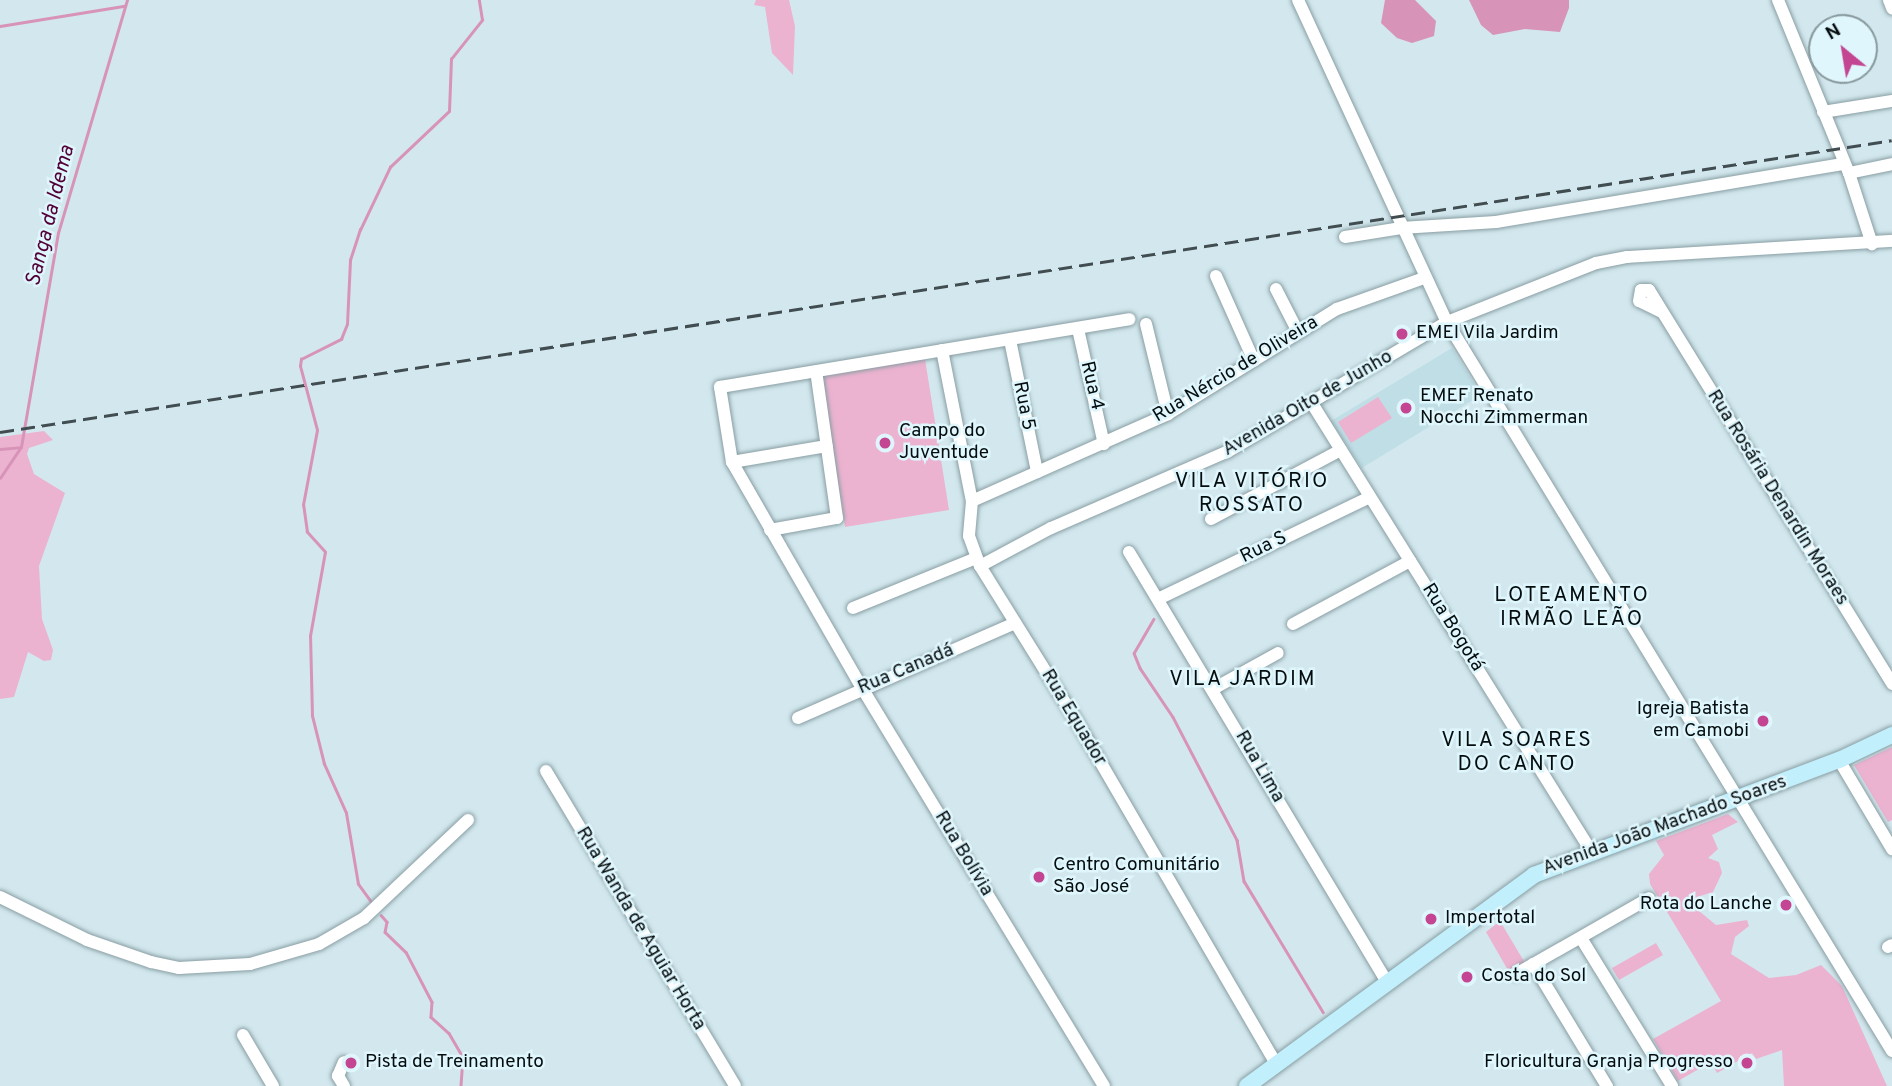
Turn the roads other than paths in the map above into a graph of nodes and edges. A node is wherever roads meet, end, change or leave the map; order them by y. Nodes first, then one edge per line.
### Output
1 (1298, 0) edge
2 (1778, 0) edge
3 (1889, 0) edge
4 (1892, 8) edge
5 (1892, 101) edge
6 (1824, 112) junction
7 (1892, 164) edge
8 (1847, 169) junction
9 (1401, 228) junction
10 (1345, 237) dead end
11 (1892, 241) edge
12 (1872, 244) junction
13 (1216, 276) dead end
14 (1424, 278) junction
15 (1276, 289) dead end
16 (1662, 312) dead end
17 (1129, 318) dead end
18 (1447, 322) junction
19 (1146, 324) dead end
20 (1078, 329) junction
21 (1298, 332) junction
22 (1010, 340) junction
23 (942, 349) junction
24 (1254, 361) junction
25 (816, 371) junction
26 (1313, 405) junction
27 (1168, 414) junction
28 (1104, 444) junction
29 (827, 446) junction
30 (1342, 450) junction
31 (732, 463) junction
32 (1037, 472) junction
33 (1370, 497) junction
34 (972, 500) junction
35 (1211, 519) dead end
36 (770, 530) junction
37 (1129, 552) dead end
38 (1410, 561) junction
39 (978, 562) junction
40 (1158, 599) junction
41 (853, 608) dead end
42 (1014, 623) junction
43 (1293, 624) dead end
44 (1278, 653) dead end
45 (1892, 684) edge
46 (862, 688) junction
47 (1213, 689) junction
48 (798, 718) dead end
49 (1892, 734) edge
50 (1839, 760) junction
51 (546, 771) dead end
52 (1736, 799) junction
53 (468, 820) dead end
54 (1892, 849) edge
55 (1591, 851) junction
56 (0, 897) edge
57 (1649, 898) dead end
58 (1581, 938) junction
59 (1533, 964) junction
60 (1516, 974) dead end
61 (1388, 982) junction
62 (243, 1035) dead end
63 (1892, 1051) edge
64 (344, 1062) dead end
65 (1276, 1063) junction
66 (273, 1086) edge
67 (344, 1086) edge
68 (735, 1086) edge
69 (1104, 1086) edge
70 (1247, 1086) edge
71 (1607, 1086) edge
72 (1672, 1086) edge

1 - 9 street
2 - 6 street
3 - 4 street
5 - 6 street
6 - 8 street
7 - 8 street
8 - 9 street
8 - 12 street
9 - 10 street
9 - 14 street
11 - 12 street, Avenida Oito de Junho
12 - 18 street, Avenida Oito de Junho
13 - 24 street
14 - 18 street
14 - 21 street, Rua Nércio de Oliveira
15 - 21 street
16 - 45 street, Rua Rosária Denardin Moraes
17 - 20 street
18 - 26 street, Avenida Oito de Junho
18 - 52 street
19 - 27 street
20 - 22 street
20 - 28 street, Rua 4
21 - 24 street, Rua Nércio de Oliveira
22 - 23 street
22 - 32 street, Rua 5
23 - 25 street
23 - 34 street, Rua Equador
24 - 27 street, Rua Nércio de Oliveira
25 - 29 street
25 - 31 street
26 - 30 street, Rua Bogotá
26 - 39 street, Avenida Oito de Junho
27 - 28 street, Rua Nércio de Oliveira
28 - 32 street, Rua Nércio de Oliveira
29 - 31 street
29 - 36 street
30 - 33 street, Rua Bogotá
30 - 35 street
31 - 36 street, Rua Bolívia
32 - 34 street, Rua Nércio de Oliveira
33 - 38 street, Rua Bogotá
33 - 40 street, Rua S
34 - 39 street, Rua Equador
36 - 46 street, Rua Bolívia
37 - 40 street, Rua Lima
38 - 43 street
38 - 55 street, Rua Bogotá
39 - 41 street, Avenida Oito de Junho
39 - 42 street, Rua Equador
40 - 47 street, Rua Lima
42 - 46 street, Rua Canadá
42 - 65 street, Rua Equador
44 - 47 street
46 - 48 street, Rua Canadá
46 - 69 street, Rua Bolívia
47 - 61 street, Rua Lima
49 - 50 main road, Avenida João Machado Soares
50 - 52 main road, Avenida João Machado Soares
50 - 54 street
51 - 68 street, Rua Wanda de Aguiar Horta
52 - 55 main road, Avenida João Machado Soares
52 - 63 street
53 - 56 street
55 - 61 main road, Avenida João Machado Soares
57 - 58 street
58 - 59 street
58 - 72 street
59 - 60 street
59 - 71 street
61 - 65 main road, Avenida João Machado Soares
62 - 66 street
64 - 67 street
65 - 70 main road, Avenida João Machado Soares

